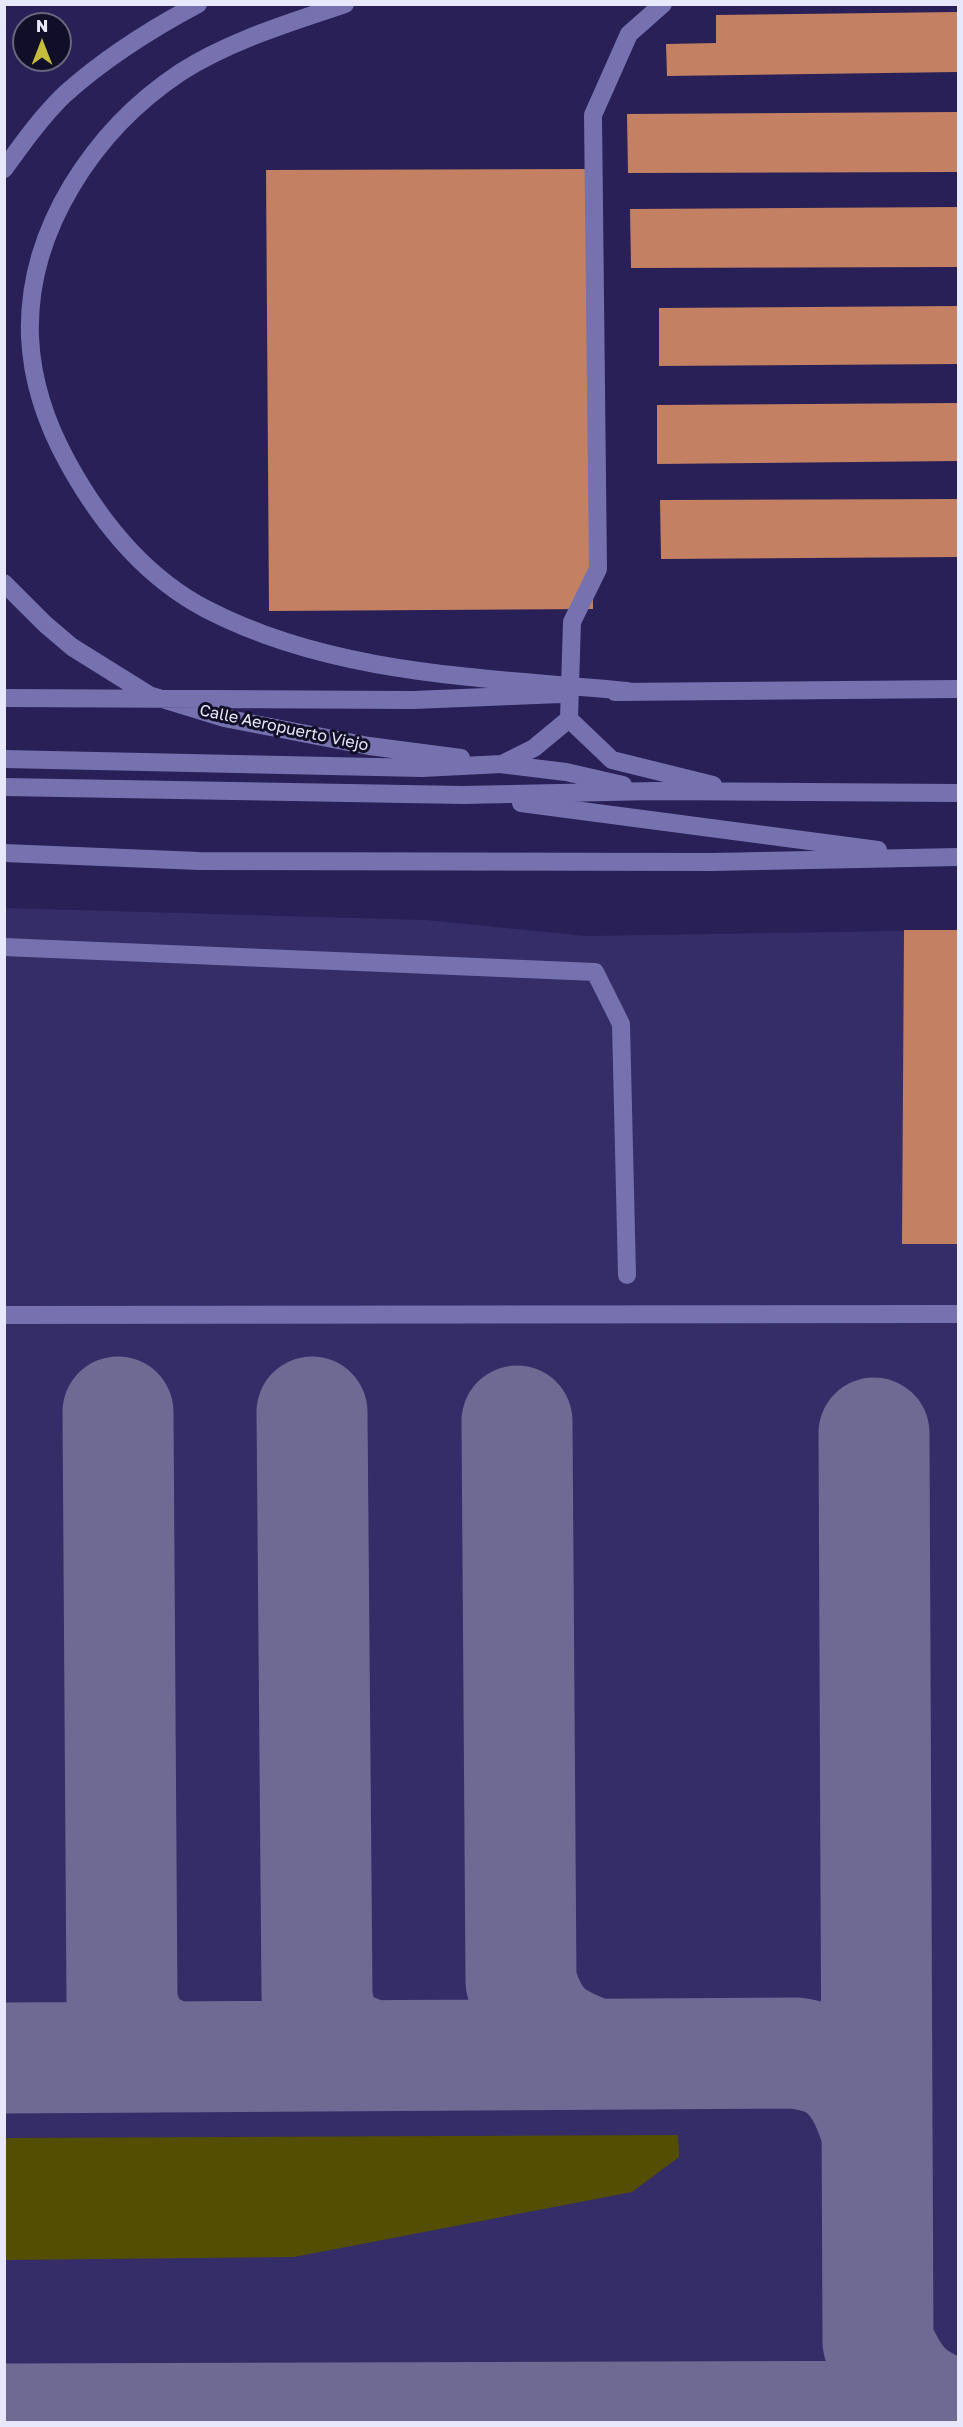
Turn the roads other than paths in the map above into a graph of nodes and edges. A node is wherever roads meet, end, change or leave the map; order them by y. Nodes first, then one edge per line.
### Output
1 (198, 4) edge
2 (345, 4) edge
3 (663, 4) edge
4 (4, 169) edge
5 (4, 583) edge
6 (958, 689) edge
7 (627, 691) junction
8 (4, 698) edge
9 (569, 719) junction
10 (4, 759) edge
11 (502, 764) junction
12 (4, 787) edge
13 (654, 791) junction
14 (742, 793) junction
15 (958, 793) edge
16 (463, 795) junction
17 (4, 853) edge
18 (938, 857) junction
19 (958, 857) edge
20 (4, 947) edge
21 (627, 1275) dead end
22 (958, 1314) edge
23 (4, 1315) edge

1 - 4 lane
2 - 7 lane
3 - 9 lane
5 - 11 lane, Calle Aeropuerto Viejo
6 - 7 lane
7 - 8 lane
9 - 11 lane
9 - 14 lane
10 - 11 lane
11 - 13 lane
12 - 16 lane
13 - 14 lane
13 - 16 lane
14 - 15 lane
16 - 18 lane
17 - 18 lane
18 - 19 lane
20 - 21 lane
22 - 23 lane

